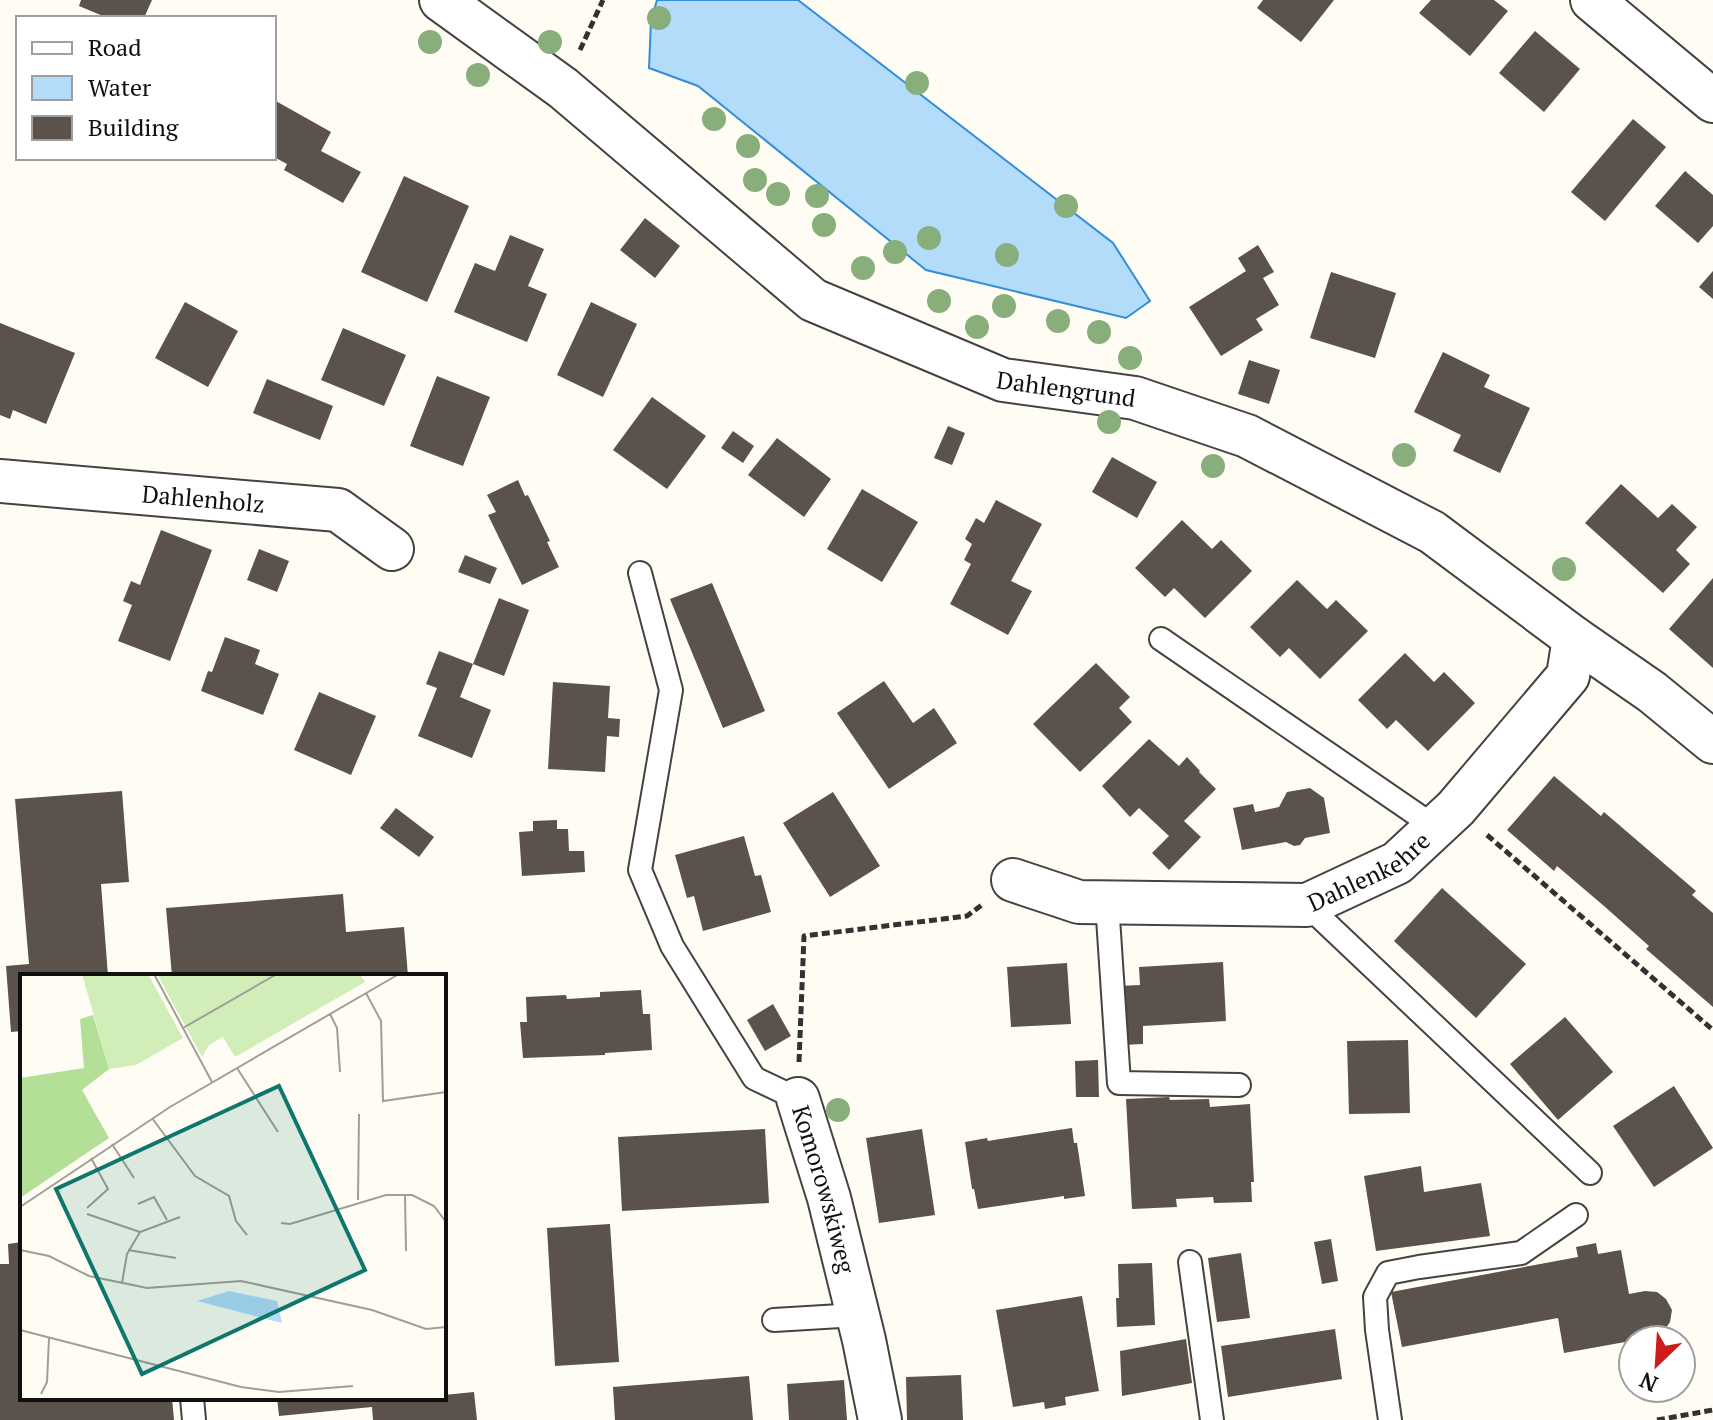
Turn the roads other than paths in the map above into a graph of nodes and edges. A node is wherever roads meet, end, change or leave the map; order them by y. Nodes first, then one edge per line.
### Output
1 (441, 0) edge
2 (1592, 0) edge
3 (1713, 101) edge
4 (0, 481) edge
5 (392, 549) dead end
6 (640, 573) dead end
7 (1574, 638) junction
8 (1161, 639) dead end
9 (1713, 742) edge
10 (1446, 818) junction
11 (1013, 880) road end
12 (1107, 903) junction
13 (1307, 905) junction
14 (1239, 1085) dead end
15 (798, 1099) joint
16 (1590, 1173) dead end
17 (1576, 1215) dead end
18 (1190, 1262) dead end
19 (857, 1315) junction
20 (774, 1320) dead end
21 (192, 1400) edge
22 (194, 1420) edge
23 (880, 1420) edge
24 (1212, 1420) edge
25 (1390, 1420) edge

1 - 7 street, Dahlengrund
2 - 3 street
4 - 5 street, Dahlenholz
6 - 15 lane
7 - 9 street, Dahlengrund
7 - 10 street, Dahlenkehre
8 - 10 lane
10 - 13 street, Dahlenkehre
11 - 12 street, Dahlenkehre
12 - 13 street, Dahlenkehre
12 - 14 lane
13 - 16 lane
15 - 19 street, Komorowskiweg
17 - 25 lane
18 - 24 lane
19 - 20 lane
19 - 23 street, Komorowskiweg
21 - 22 lane

